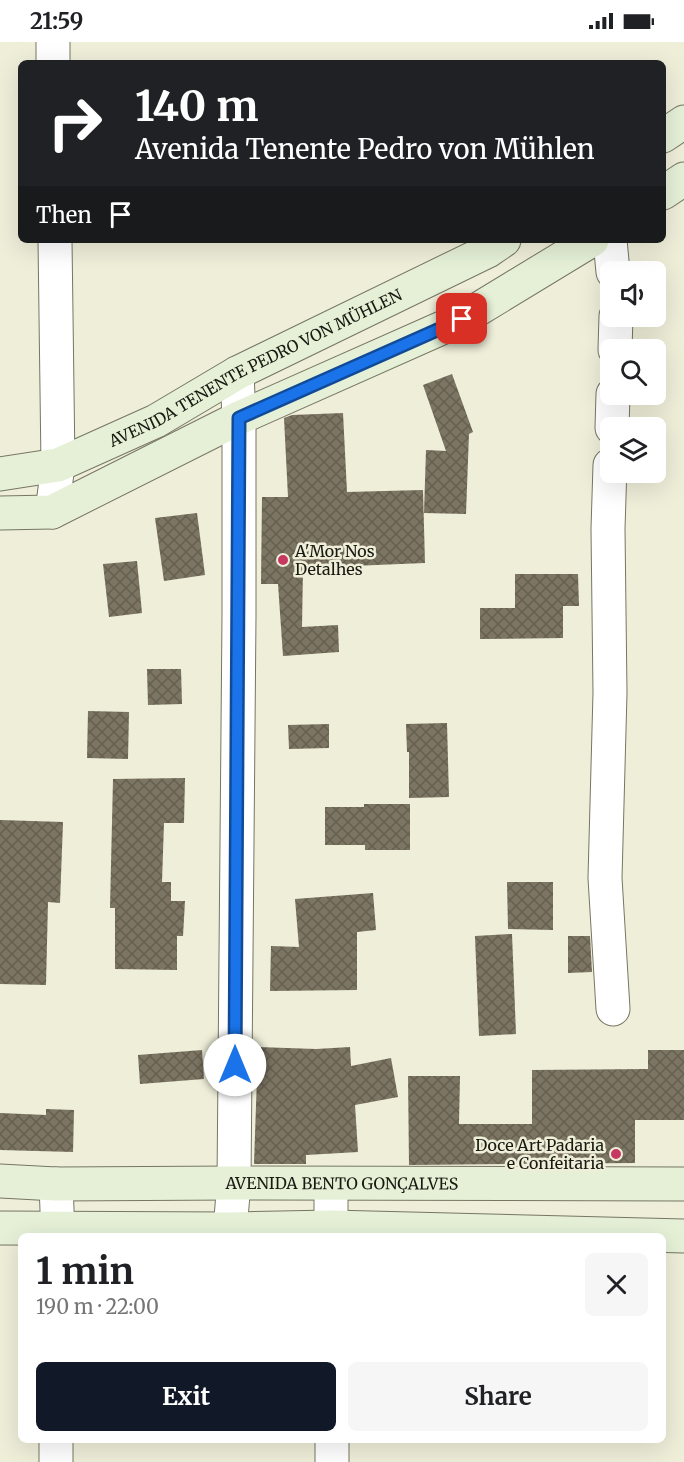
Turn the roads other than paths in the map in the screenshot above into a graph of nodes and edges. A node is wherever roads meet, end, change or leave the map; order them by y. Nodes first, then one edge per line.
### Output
1 (53, 42) edge
2 (53, 60) edge
3 (684, 122) edge
4 (666, 134) edge
5 (684, 178) edge
6 (666, 191) edge
7 (55, 243) edge
8 (500, 243) edge
9 (587, 243) edge
10 (610, 243) edge
11 (612, 261) edge
12 (237, 373) junction
13 (239, 418) junction
14 (58, 465) junction
15 (0, 474) edge
16 (609, 483) edge
17 (52, 512) junction
18 (0, 513) edge
19 (613, 1009) dead end
20 (0, 1181) edge
21 (234, 1183) junction
22 (56, 1184) junction
23 (331, 1184) junction
24 (567, 1184) junction
25 (684, 1184) edge
26 (0, 1228) edge
27 (230, 1229) junction
28 (331, 1231) edge
29 (58, 1232) edge
30 (570, 1233) joint
31 (666, 1236) edge
32 (684, 1236) edge
33 (56, 1443) edge
34 (332, 1443) edge
35 (56, 1462) edge
36 (332, 1462) edge

1 - 2 street
3 - 4 main road
5 - 6 main road
7 - 14 street
8 - 12 main road, AVENIDA TENENTE PEDRO VON MÜHLEN
9 - 13 main road
10 - 11 street
12 - 13 street
12 - 14 main road, AVENIDA TENENTE PEDRO VON MÜHLEN
13 - 17 main road
13 - 21 street
14 - 15 main road, AVENIDA TENENTE PEDRO VON MÜHLEN
14 - 17 street
16 - 19 street
17 - 18 main road
20 - 22 main road, AVENIDA BENTO GONÇALVES
21 - 22 main road, AVENIDA BENTO GONÇALVES
21 - 23 main road, AVENIDA BENTO GONÇALVES
21 - 27 street
22 - 29 street
23 - 24 main road, AVENIDA BENTO GONÇALVES
23 - 28 street
24 - 25 main road, AVENIDA BENTO GONÇALVES
24 - 30 main road
26 - 29 main road
27 - 28 main road
27 - 29 main road
28 - 30 main road
31 - 32 main road
33 - 35 street
34 - 36 street

